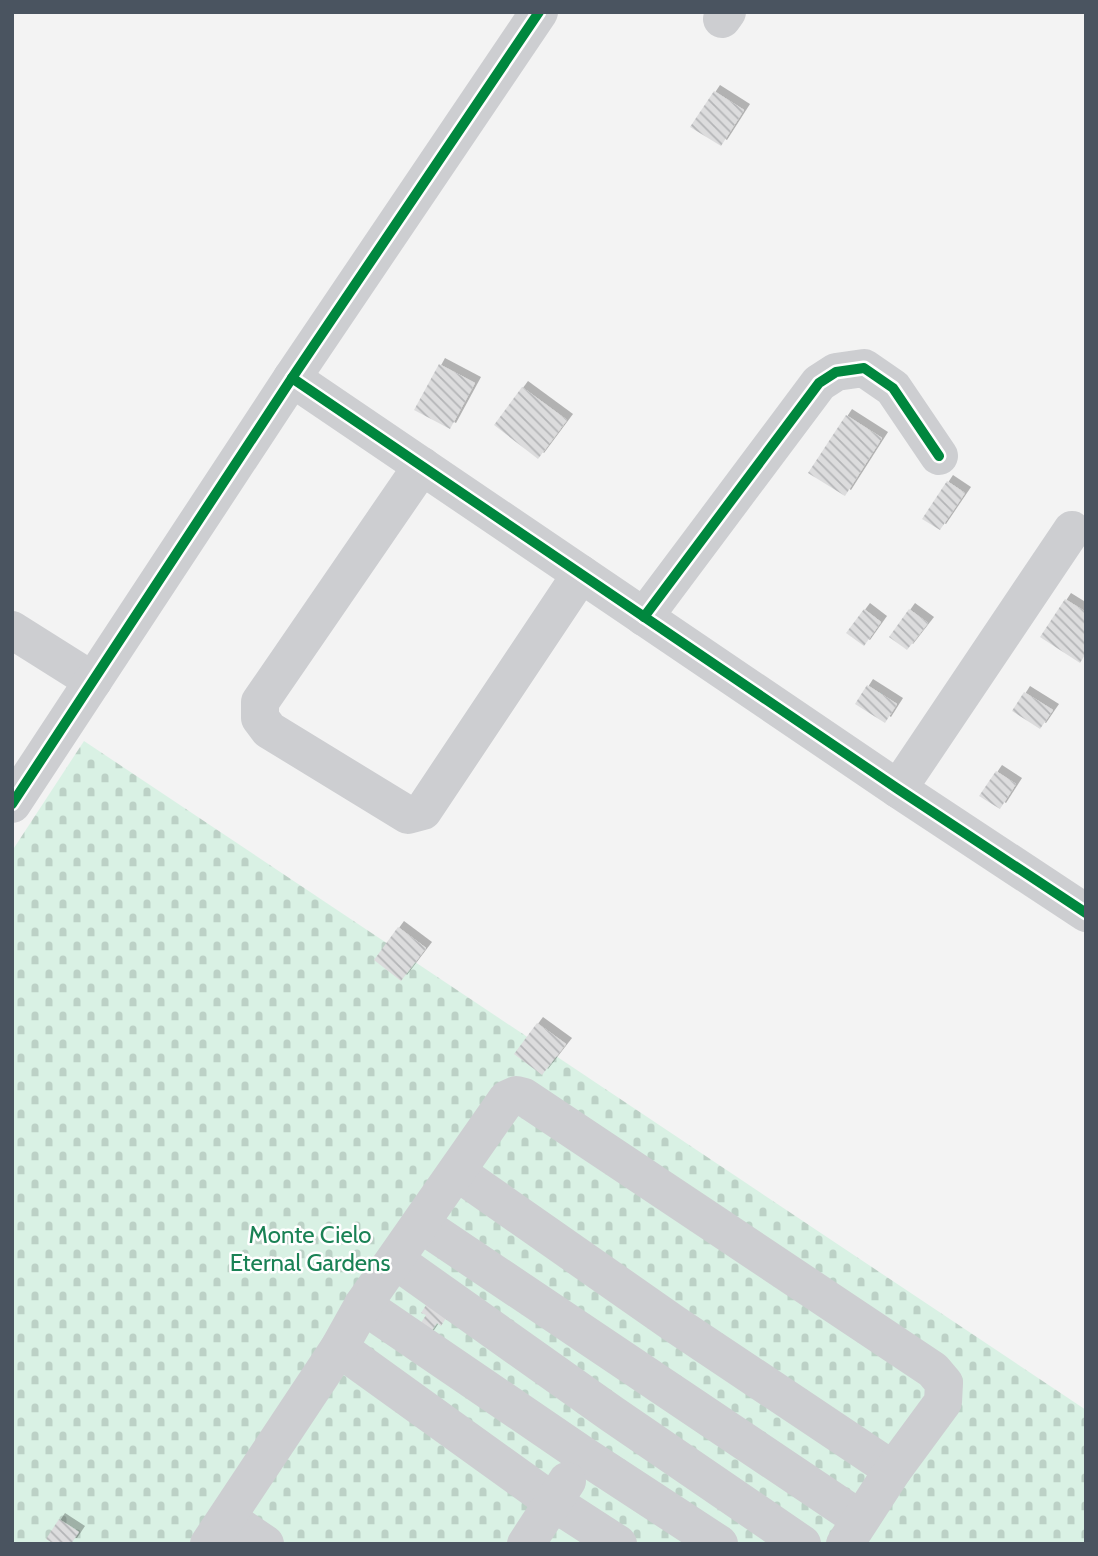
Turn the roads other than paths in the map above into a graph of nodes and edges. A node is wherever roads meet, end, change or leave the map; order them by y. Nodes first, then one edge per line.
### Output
1 (539, 12) edge
2 (292, 377) junction
3 (939, 456) dead end
4 (422, 466) junction
5 (1072, 530) dead end
6 (582, 574) junction
7 (644, 617) junction
8 (12, 630) edge
9 (93, 681) junction
10 (898, 789) junction
11 (12, 804) edge
12 (1086, 914) edge
13 (457, 1172) junction
14 (421, 1224) junction
15 (395, 1260) junction
16 (363, 1305) junction
17 (673, 1323) junction
18 (339, 1348) junction
19 (639, 1372) junction
20 (612, 1414) junction
21 (583, 1455) junction
22 (893, 1470) junction
23 (553, 1502) junction
24 (218, 1531) edge
25 (853, 1532) edge
26 (265, 1544) edge
27 (526, 1544) edge
28 (618, 1544) edge
29 (719, 1544) edge
30 (802, 1544) edge

1 - 2 street
2 - 4 street
2 - 9 street
3 - 7 street
4 - 6 street
4 - 6 street
5 - 10 street
6 - 7 street
7 - 10 street
8 - 9 street
9 - 11 street
10 - 12 street
13 - 14 street
13 - 17 street
13 - 22 street
14 - 15 street
14 - 19 street
15 - 16 street
15 - 20 street
16 - 18 street
16 - 21 street
17 - 19 street
17 - 22 street
18 - 23 street
18 - 24 street
19 - 20 street
19 - 25 street
20 - 21 street
20 - 30 street
21 - 23 street
21 - 29 street
22 - 25 street
23 - 27 street
23 - 28 street
24 - 26 street

